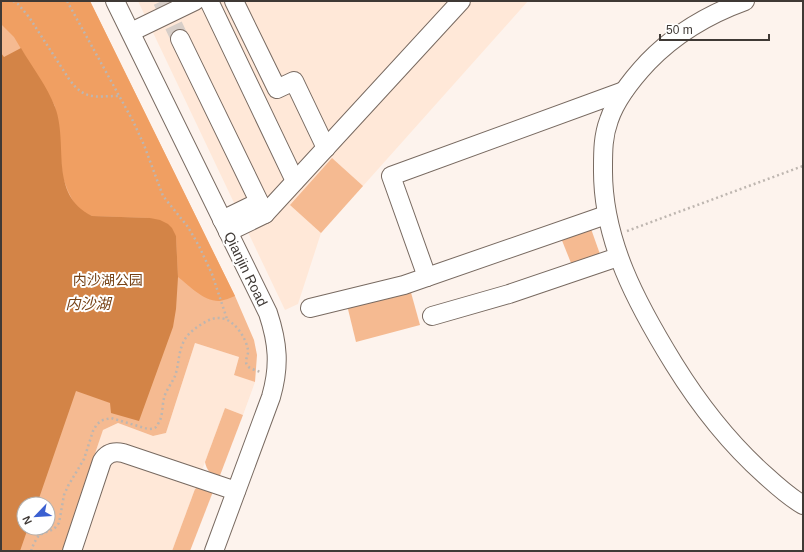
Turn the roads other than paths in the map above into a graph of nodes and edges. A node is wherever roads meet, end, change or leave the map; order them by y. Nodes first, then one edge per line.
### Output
1 (115, 1) edge
2 (195, 1) edge
3 (209, 1) edge
4 (234, 1) edge
5 (460, 1) edge
6 (745, 1) edge
7 (131, 32) junction
8 (180, 39) tunnel mouth
9 (624, 91) junction
10 (326, 148) junction
11 (295, 181) junction
12 (262, 208) junction
13 (606, 214) junction
14 (225, 226) junction
15 (618, 257) junction
16 (427, 277) junction
17 (310, 308) dead end
18 (432, 316) dead end
19 (236, 492) junction
20 (803, 505) edge
21 (72, 551) edge
22 (214, 551) edge

1 - 7 street, Qianjin Road
2 - 7 street
3 - 11 street
4 - 10 street
5 - 10 street
6 - 9 street
7 - 14 street, Qianjin Road
8 - 12 street
9 - 13 street
9 - 16 street
10 - 11 street
11 - 12 street
12 - 14 street
13 - 15 street
13 - 16 street
14 - 19 street, Qianjin Road
15 - 18 street
15 - 20 street
16 - 17 street
19 - 21 street
19 - 22 street, Qianjin Road

